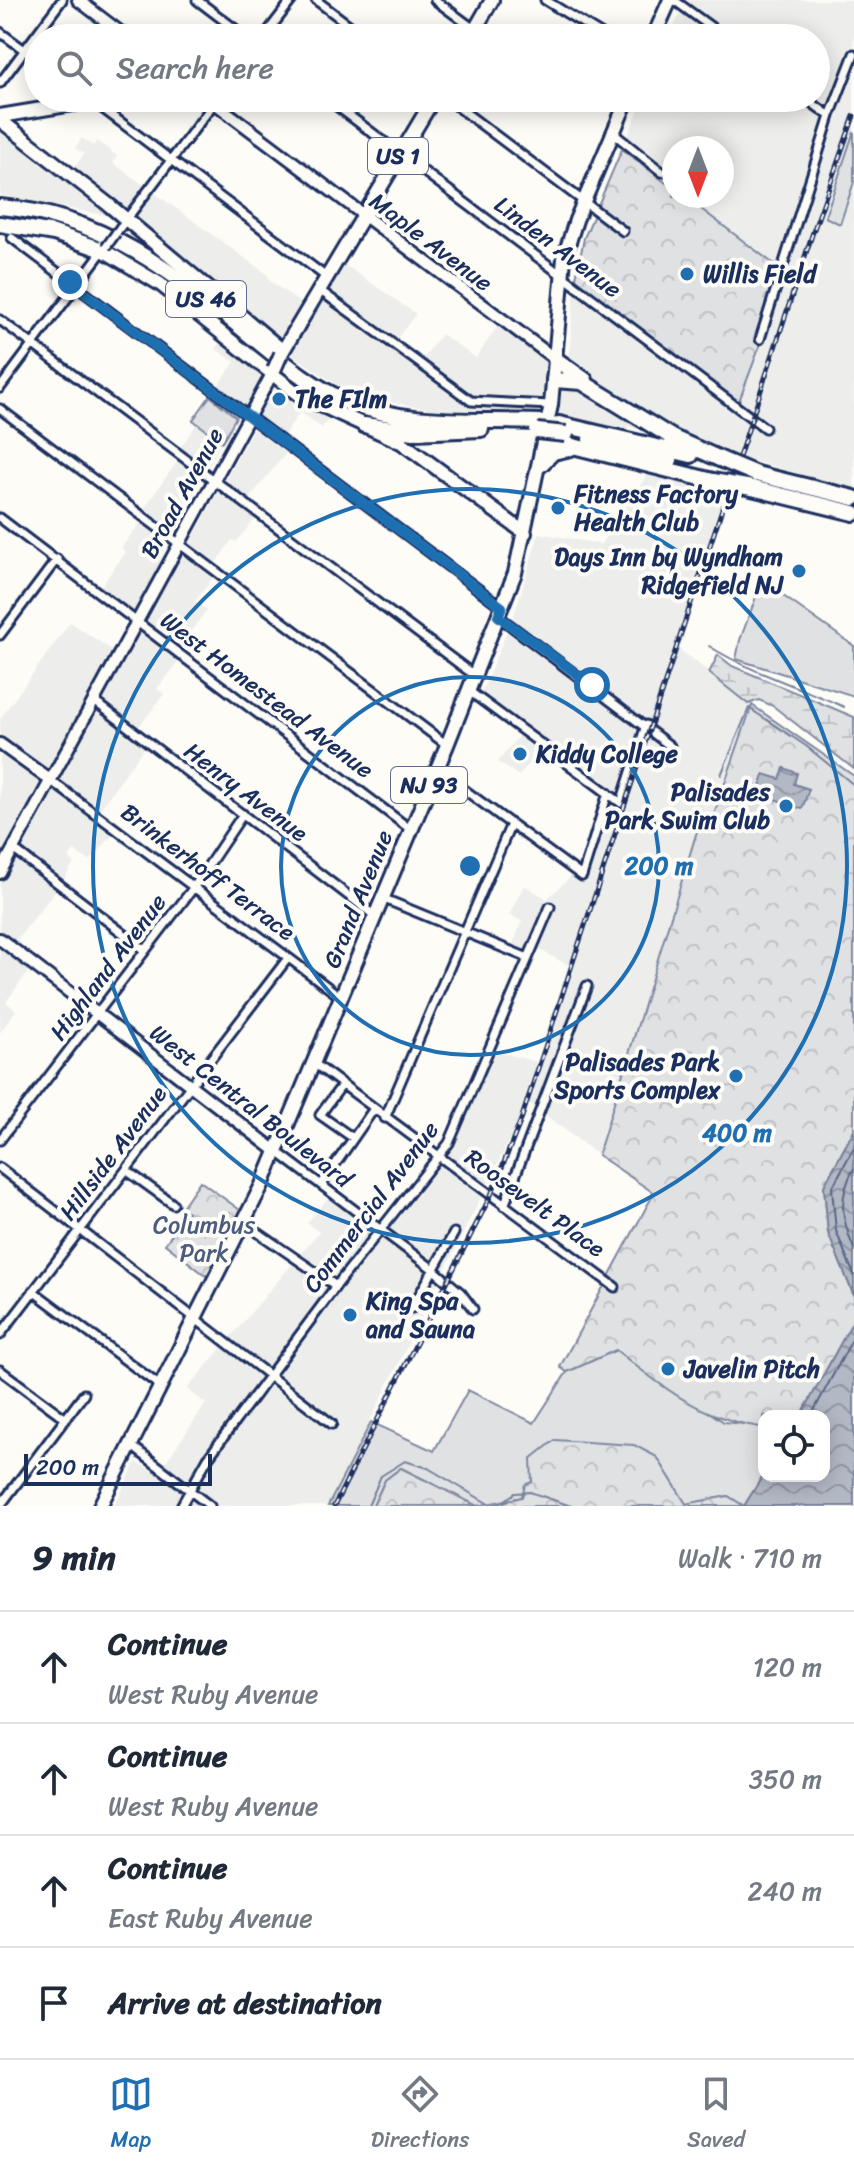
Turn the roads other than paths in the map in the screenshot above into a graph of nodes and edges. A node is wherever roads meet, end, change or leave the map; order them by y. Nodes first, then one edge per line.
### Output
1 (62, 0) edge
2 (78, 0) edge
3 (197, 0) edge
4 (292, 0) edge
5 (316, 0) edge
6 (435, 0) edge
7 (492, 0) edge
8 (545, 0) edge
9 (672, 0) edge
10 (45, 24) edge
11 (110, 24) edge
12 (229, 24) edge
13 (274, 24) edge
14 (348, 24) edge
15 (461, 24) edge
16 (478, 24) edge
17 (584, 24) edge
18 (660, 24) edge
19 (706, 24) edge
20 (0, 32) edge
21 (24, 50) edge
22 (24, 52) edge
23 (854, 54) edge
24 (0, 83) edge
25 (30, 112) edge
26 (106, 112) edge
27 (205, 112) edge
28 (229, 112) edge
29 (345, 112) edge
30 (425, 112) edge
31 (465, 112) edge
32 (622, 112) edge
33 (824, 112) edge
34 (830, 116) junction
35 (0, 118) edge
36 (613, 133) junction
37 (400, 153) junction
38 (171, 159) junction
39 (662, 172) dead end
40 (0, 201) edge
41 (584, 201) junction
42 (0, 207) edge
43 (362, 214) junction
44 (0, 215) edge
45 (0, 224) edge
46 (120, 228) junction
47 (623, 231) dead end
48 (14, 232) junction
49 (104, 248) junction
50 (185, 272) joint
51 (561, 274) junction
52 (325, 276) junction
53 (75, 286) junction
54 (318, 289) junction
55 (0, 320) edge
56 (760, 339) dead end
57 (33, 344) junction
58 (282, 353) junction
59 (555, 359) junction
60 (273, 372) junction
61 (554, 380) junction
62 (0, 388) edge
63 (551, 405) junction
64 (617, 406) junction
65 (0, 409) edge
66 (248, 417) junction
67 (364, 425) junction
68 (477, 425) junction
69 (765, 428) dead end
70 (540, 431) junction
71 (575, 448) junction
72 (540, 465) junction
73 (717, 469) junction
74 (214, 481) junction
75 (754, 481) junction
76 (854, 498) edge
77 (854, 513) edge
78 (0, 518) edge
79 (525, 533) junction
80 (178, 544) junction
81 (57, 559) junction
82 (500, 612) junction
83 (137, 622) junction
84 (0, 635) edge
85 (474, 675) junction
86 (469, 691) junction
87 (93, 700) junction
88 (646, 725) junction
89 (447, 745) junction
90 (670, 746) dead end
91 (2, 750) edge
92 (436, 769) junction
93 (50, 780) junction
94 (608, 793) junction
95 (243, 814) junction
96 (511, 824) junction
97 (410, 829) junction
98 (13, 849) junction
99 (0, 873) edge
100 (194, 887) junction
101 (382, 898) junction
102 (550, 907) dead end
103 (375, 916) junction
104 (463, 931) junction
105 (0, 939) edge
106 (145, 950) junction
107 (288, 958) junction
108 (528, 958) junction
109 (587, 986) dead end
110 (341, 997) junction
111 (98, 1014) junction
112 (315, 1064) junction
113 (191, 1084) junction
114 (342, 1085) junction
115 (373, 1110) junction
116 (385, 1118) junction
117 (353, 1138) junction
118 (0, 1140) edge
119 (276, 1151) junction
120 (439, 1158) junction
121 (0, 1168) edge
122 (126, 1170) junction
123 (321, 1185) junction
124 (173, 1204) dead end
125 (504, 1206) junction
126 (244, 1223) junction
127 (81, 1229) junction
128 (380, 1230) junction
129 (454, 1233) dead end
130 (433, 1269) junction
131 (336, 1286) junction
132 (615, 1287) dead end
133 (33, 1291) junction
134 (412, 1308) dead end
135 (473, 1309) dead end
136 (195, 1318) junction
137 (0, 1335) edge
138 (0, 1370) edge
139 (269, 1378) junction
140 (160, 1386) junction
141 (84, 1394) dead end
142 (66, 1419) junction
143 (332, 1424) dead end
144 (132, 1446) junction
145 (190, 1491) junction
146 (0, 1506) edge
147 (100, 1506) edge
148 (181, 1506) edge
149 (210, 1506) edge

1 - 10 street
2 - 11 main road
3 - 12 street
4 - 13 street
5 - 14 street
6 - 15 street
7 - 16 main road
8 - 17 street
9 - 18 main road
9 - 19 street
20 - 21 street
22 - 24 street
23 - 34 street
25 - 35 main road
26 - 38 street
27 - 38 street
28 - 43 main road, Maple Avenue
29 - 37 street, Linden Avenue
30 - 37 main road, Broad Avenue / US 1
31 - 41 street
32 - 36 main road, Grand Avenue / NJ 93
33 - 34 street
34 - 56 street
35 - 46 main road
36 - 39 street
36 - 41 main road, Grand Avenue / NJ 93
37 - 43 main road, Broad Avenue / US 1
37 - 51 street, Linden Avenue
38 - 46 street
38 - 52 street
40 - 46 highway
41 - 47 street
41 - 51 main road, Grand Avenue / NJ 93
42 - 68 highway, US 46
43 - 52 main road, Broad Avenue / US 1
43 - 59 main road, Maple Avenue
44 - 68 highway, US 46
45 - 48 highway
46 - 49 street, bridge
46 - 50 highway
48 - 49 highway
48 - 53 street
49 - 53 street
49 - 60 main road
50 - 58 main road
51 - 59 main road, Grand Avenue / NJ 93
51 - 69 street, Linden Avenue
52 - 54 main road, Broad Avenue / US 1
53 - 57 street
53 - 66 street
54 - 58 main road, Broad Avenue / US 1
54 - 63 street
55 - 57 street
57 - 62 street
57 - 74 street
58 - 60 main road, Broad Avenue / US 1, bridge
58 - 68 highway
59 - 61 main road, Grand Avenue / NJ 93
59 - 64 highway
60 - 66 main road, Broad Avenue
60 - 67 main road
61 - 63 main road, Grand Avenue / NJ 93
61 - 64 highway
63 - 70 main road, Grand Avenue / NJ 93
64 - 73 highway
65 - 80 street
66 - 74 main road, Broad Avenue
66 - 82 street
67 - 68 highway
67 - 79 main road
68 - 70 highway, US 46
70 - 71 highway
70 - 72 main road, Grand Avenue / NJ 93
70 - 73 highway, US 46, bridge
71 - 72 highway
71 - 73 highway
72 - 79 main road, Grand Avenue / NJ 93
73 - 75 highway, bridge
73 - 75 highway, bridge
74 - 80 main road, Broad Avenue
74 - 85 street
75 - 76 highway
75 - 77 highway
78 - 81 street, West Homestead Avenue
79 - 82 main road, Grand Avenue / NJ 93
80 - 83 main road, Broad Avenue
80 - 89 street
81 - 83 street, West Homestead Avenue
81 - 84 street
82 - 85 main road, Grand Avenue / NJ 93
82 - 88 street
83 - 87 main road, Broad Avenue
83 - 97 street, West Homestead Avenue
85 - 86 main road, Grand Avenue / NJ 93
86 - 89 main road, Grand Avenue / NJ 93
86 - 94 street
87 - 93 main road, Broad Avenue
87 - 95 street, Henry Avenue
88 - 90 street
88 - 94 street
89 - 92 main road, Grand Avenue / NJ 93
91 - 93 main road
92 - 96 street
92 - 97 main road, Grand Avenue / NJ 93
93 - 98 main road, Broad Avenue
93 - 100 street, Brinkerhoff Terrace
94 - 96 street
95 - 100 street, Highland Avenue
95 - 103 street, Henry Avenue
96 - 104 street
97 - 101 main road, Grand Avenue / NJ 93
98 - 99 main road, Broad Avenue
98 - 106 street
100 - 106 street, Highland Avenue
100 - 107 street, Brinkerhoff Terrace
101 - 103 main road, Grand Avenue / NJ 93
101 - 104 street
102 - 108 street, Commercial Avenue
103 - 110 main road, Grand Avenue / NJ 93
104 - 108 street
104 - 116 street
105 - 111 main road, West Central Boulevard
106 - 111 street, Highland Avenue
107 - 110 street, Brinkerhoff Terrace
107 - 113 street, Hillside Avenue
108 - 120 street, Commercial Avenue
109 - 125 street
110 - 112 main road, Grand Avenue / NJ 93
111 - 113 main road, West Central Boulevard
111 - 118 street, Highland Avenue
112 - 114 street, Roosevelt Place
112 - 119 main road, Grand Avenue / NJ 93
113 - 119 main road, West Central Boulevard
113 - 122 street, Hillside Avenue
114 - 115 street, Roosevelt Place
114 - 117 street
115 - 116 street, Roosevelt Place
115 - 117 street
116 - 120 street, Roosevelt Place
117 - 123 street
119 - 123 street, West Central Boulevard
119 - 126 main road, Grand Avenue / NJ 93
120 - 125 street, Roosevelt Place
120 - 128 street, Commercial Avenue
121 - 127 street
122 - 124 street
122 - 127 street, Hillside Avenue
123 - 128 street, West Central Boulevard
125 - 132 street, Roosevelt Place
126 - 131 street
126 - 136 main road, Grand Avenue / NJ 93
127 - 133 street, Hillside Avenue
127 - 136 street
128 - 130 street, West Central Boulevard
128 - 131 street, Commercial Avenue
129 - 130 street
130 - 134 street
130 - 135 street, West Central Boulevard
131 - 139 street, Commercial Avenue
133 - 137 street, Hillside Avenue
133 - 140 street
136 - 139 street
136 - 140 main road, Grand Avenue / NJ 93
138 - 142 street
139 - 143 street
139 - 145 street, Commercial Avenue
140 - 144 main road, Grand Avenue / NJ 93
141 - 142 street
142 - 146 street
144 - 145 street
144 - 147 main road, Grand Avenue / NJ 93
145 - 148 street, Commercial Avenue
145 - 149 street

